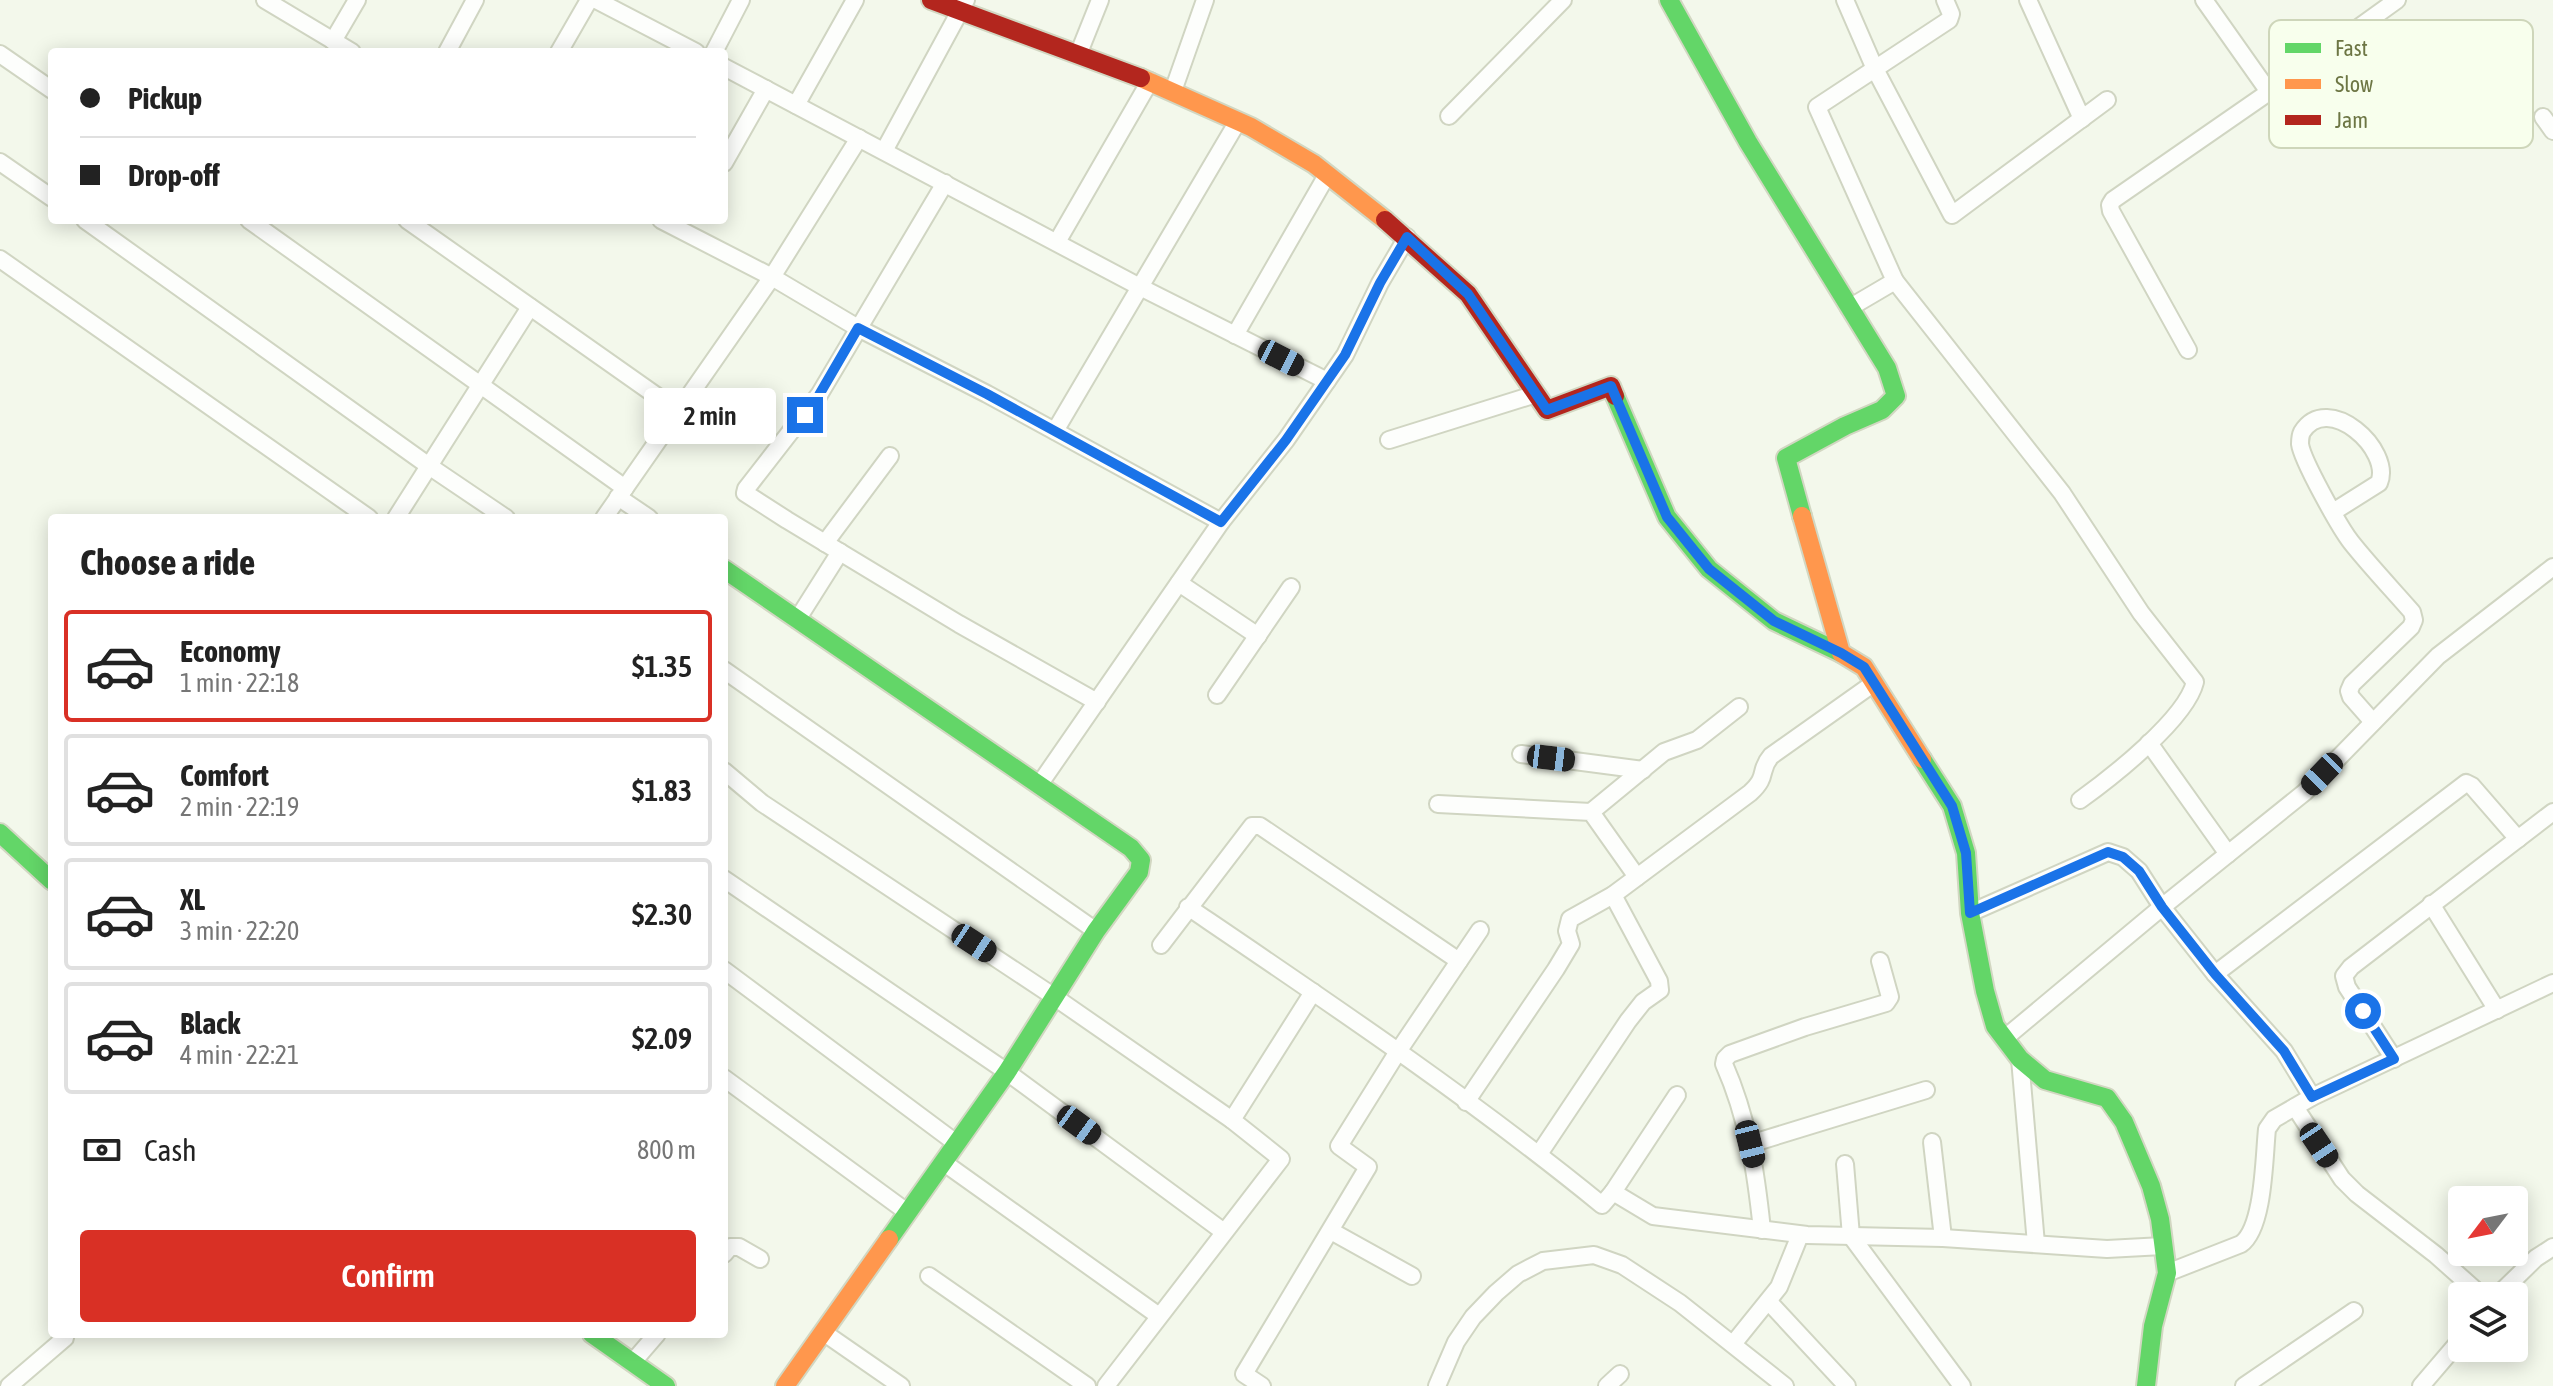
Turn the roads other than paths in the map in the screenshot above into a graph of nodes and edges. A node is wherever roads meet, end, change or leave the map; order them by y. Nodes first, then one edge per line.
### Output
1 (265, 0) edge
2 (357, 0) edge
3 (475, 0) edge
4 (589, 0) edge
5 (596, 0) edge
6 (741, 0) edge
7 (855, 0) edge
8 (931, 0) edge
9 (1100, 0) edge
10 (1205, 0) edge
11 (1563, 0) edge
12 (1669, 0) edge
13 (1845, 0) edge
14 (1945, 0) edge
15 (2028, 0) edge
16 (2204, 0) edge
17 (2397, 0) edge
18 (964, 6) edge
19 (2369, 20) edge
20 (333, 41) junction
21 (345, 48) edge
22 (449, 48) edge
23 (561, 48) edge
24 (681, 48) edge
25 (716, 48) edge
26 (0, 54) edge
27 (1078, 55) junction
28 (728, 69) edge
29 (1875, 69) junction
30 (1150, 81) junction
31 (48, 87) edge
32 (766, 89) junction
33 (1173, 91) junction
34 (2269, 92) joint
35 (2107, 100) dead end
36 (796, 105) junction
37 (1449, 116) dead end
38 (2082, 119) junction
39 (1238, 121) junction
40 (859, 138) junction
41 (884, 151) junction
42 (728, 156) edge
43 (0, 162) edge
44 (1327, 175) junction
45 (945, 183) junction
46 (48, 195) edge
47 (91, 224) edge
48 (255, 224) edge
49 (413, 224) edge
50 (688, 226) edge
51 (1407, 237) junction
52 (1057, 242) junction
53 (0, 259) edge
54 (772, 277) junction
55 (1895, 281) junction
56 (1140, 287) junction
57 (530, 307) junction
58 (1849, 308) junction
59 (858, 328) junction
60 (1235, 335) junction
61 (2188, 350) dead end
62 (1327, 381) junction
63 (479, 385) junction
64 (1536, 394) junction
65 (678, 411) junction
66 (1055, 431) junction
67 (1389, 440) dead end
68 (890, 456) dead end
69 (429, 466) junction
70 (622, 492) junction
71 (2333, 512) junction
72 (363, 514) edge
73 (399, 514) edge
74 (500, 514) edge
75 (607, 514) edge
76 (645, 514) edge
77 (1221, 522) junction
78 (832, 548) junction
79 (2553, 567) edge
80 (728, 572) edge
81 (1179, 583) junction
82 (1291, 587) dead end
83 (797, 620) junction
84 (1258, 636) junction
85 (1841, 653) junction
86 (728, 673) edge
87 (1874, 683) junction
88 (1217, 695) dead end
89 (1097, 702) junction
90 (1739, 707) dead end
91 (2373, 722) junction
92 (2149, 743) junction
93 (1521, 754) dead end
94 (1643, 770) junction
95 (728, 774) edge
96 (1039, 785) junction
97 (2080, 800) dead end
98 (1438, 804) dead end
99 (1591, 812) junction
100 (2553, 812) edge
101 (0, 833) edge
102 (2518, 839) junction
103 (2228, 854) junction
104 (48, 877) edge
105 (1637, 877) junction
106 (728, 882) edge
107 (1613, 895) junction
108 (2431, 904) junction
109 (1188, 907) junction
110 (2162, 907) junction
111 (1970, 913) junction
112 (1480, 930) dead end
113 (1096, 931) junction
114 (1161, 945) dead end
115 (1459, 961) junction
116 (1880, 961) dead end
117 (728, 973) edge
118 (2215, 974) junction
119 (2552, 985) edge
120 (1313, 992) junction
121 (1053, 996) junction
122 (2497, 1010) junction
123 (2005, 1038) junction
124 (1397, 1053) junction
125 (2020, 1059) junction
126 (2394, 1059) junction
127 (1007, 1072) junction
128 (728, 1081) edge
129 (1926, 1090) dead end
130 (1677, 1095) dead end
131 (2312, 1097) junction
132 (1466, 1102) junction
133 (2295, 1107) junction
134 (1232, 1120) junction
135 (1932, 1142) dead end
136 (956, 1143) junction
137 (1750, 1144) junction
138 (1539, 1154) junction
139 (943, 1162) junction
140 (1845, 1164) dead end
141 (1613, 1192) junction
142 (907, 1212) junction
143 (1762, 1230) junction
144 (1331, 1231) junction
145 (1224, 1232) junction
146 (1800, 1235) junction
147 (1851, 1236) junction
148 (1943, 1238) junction
149 (2036, 1244) junction
150 (2163, 1246) junction
151 (2553, 1247) edge
152 (728, 1249) edge
153 (760, 1259) dead end
154 (2167, 1273) junction
155 (929, 1276) dead end
156 (1412, 1276) dead end
157 (2466, 1282) edge
158 (2511, 1282) edge
159 (1769, 1302) junction
160 (2354, 1311) dead end
161 (1159, 1316) junction
162 (823, 1332) junction
163 (65, 1338) dead end
164 (598, 1338) edge
165 (654, 1338) edge
166 (1733, 1344) junction
167 (2448, 1354) edge
168 (632, 1363) junction
169 (1620, 1374) dead end
170 (9, 1386) edge
171 (666, 1386) edge
172 (785, 1386) edge
173 (901, 1386) edge
174 (1087, 1386) edge
175 (1106, 1386) edge
176 (1262, 1386) edge
177 (1437, 1386) edge
178 (1607, 1386) edge
179 (1785, 1386) edge
180 (1847, 1386) edge
181 (1962, 1386) edge
182 (2146, 1386) edge
183 (2244, 1386) edge
184 (2421, 1386) edge

1 - 20 street
2 - 20 street
3 - 22 street
4 - 23 street
5 - 24 street
6 - 25 street
7 - 36 street
8 - 18 main road
9 - 27 street
10 - 33 street
11 - 37 street
12 - 58 main road
13 - 29 street
14 - 29 street
15 - 38 street
16 - 34 street
17 - 19 street
18 - 27 main road
18 - 41 street
20 - 21 street
26 - 31 street
27 - 30 main road
28 - 32 street
29 - 38 street
29 - 55 street
30 - 33 main road
30 - 52 street
32 - 36 street
32 - 42 street
33 - 39 main road
34 - 61 street
35 - 38 street
36 - 40 street
39 - 44 main road
39 - 56 street
40 - 41 street
40 - 54 street
41 - 45 street
43 - 46 street
44 - 51 main road
44 - 60 street
45 - 52 street
45 - 59 street
47 - 69 street
48 - 63 street
49 - 57 street
50 - 54 street
51 - 62 street
51 - 64 main road
52 - 56 street
53 - 72 street
54 - 59 street
54 - 65 street
55 - 58 street
55 - 92 street
56 - 60 street
56 - 66 street
57 - 63 street
57 - 65 street
58 - 85 main road
59 - 66 street
59 - 78 street
60 - 62 street
62 - 77 street
63 - 69 street
63 - 70 street
64 - 67 street
64 - 85 main road
65 - 70 street
66 - 77 street
68 - 78 street
69 - 73 street
69 - 74 street
70 - 75 street
70 - 76 street
71 - 71 street
71 - 91 street
77 - 81 street
78 - 83 street
78 - 89 street
79 - 91 street
80 - 83 main road
81 - 84 street
81 - 89 street
82 - 84 street
83 - 96 main road
84 - 88 street
85 - 87 main road
86 - 113 street
87 - 105 street
87 - 111 main road
89 - 96 street
90 - 94 street
91 - 103 street
92 - 97 street
92 - 103 street
93 - 94 street
94 - 99 street
95 - 121 street
96 - 113 main road
98 - 99 street
99 - 105 street
100 - 102 street
101 - 104 main road
102 - 108 street
102 - 118 street
103 - 110 street
105 - 107 street
106 - 127 street
107 - 132 street
107 - 138 street
108 - 122 street
108 - 126 street
109 - 114 street
109 - 115 street
109 - 120 street
110 - 111 street
110 - 118 street
110 - 123 street
111 - 123 main road
112 - 115 street
113 - 121 main road
115 - 124 street
116 - 137 street
117 - 136 street
118 - 131 street
119 - 122 street
120 - 124 street
120 - 134 street
121 - 127 main road
121 - 134 street
122 - 126 street
123 - 125 main road
124 - 132 street
124 - 144 street
125 - 149 street
125 - 150 main road
126 - 131 street
127 - 136 main road
127 - 145 street
128 - 142 street
129 - 137 street
130 - 141 street
131 - 133 street
132 - 138 street
133 - 154 street
133 - 157 street
134 - 145 street
135 - 148 street
136 - 139 main road
137 - 143 street
138 - 141 street
139 - 142 main road
139 - 161 street
140 - 147 street
141 - 143 street
142 - 162 main road
143 - 146 street
144 - 156 street
144 - 176 street
145 - 161 street
146 - 147 street
146 - 159 street
147 - 148 street
147 - 181 street
148 - 149 street
149 - 150 street
150 - 154 main road
151 - 158 street
152 - 153 street
154 - 182 main road
155 - 174 street
159 - 166 street
159 - 180 street
160 - 183 street
161 - 175 street
162 - 172 main road
162 - 173 street
163 - 170 street
164 - 168 main road
165 - 168 street
166 - 177 street
166 - 179 street
167 - 184 street
168 - 171 main road
169 - 178 street

